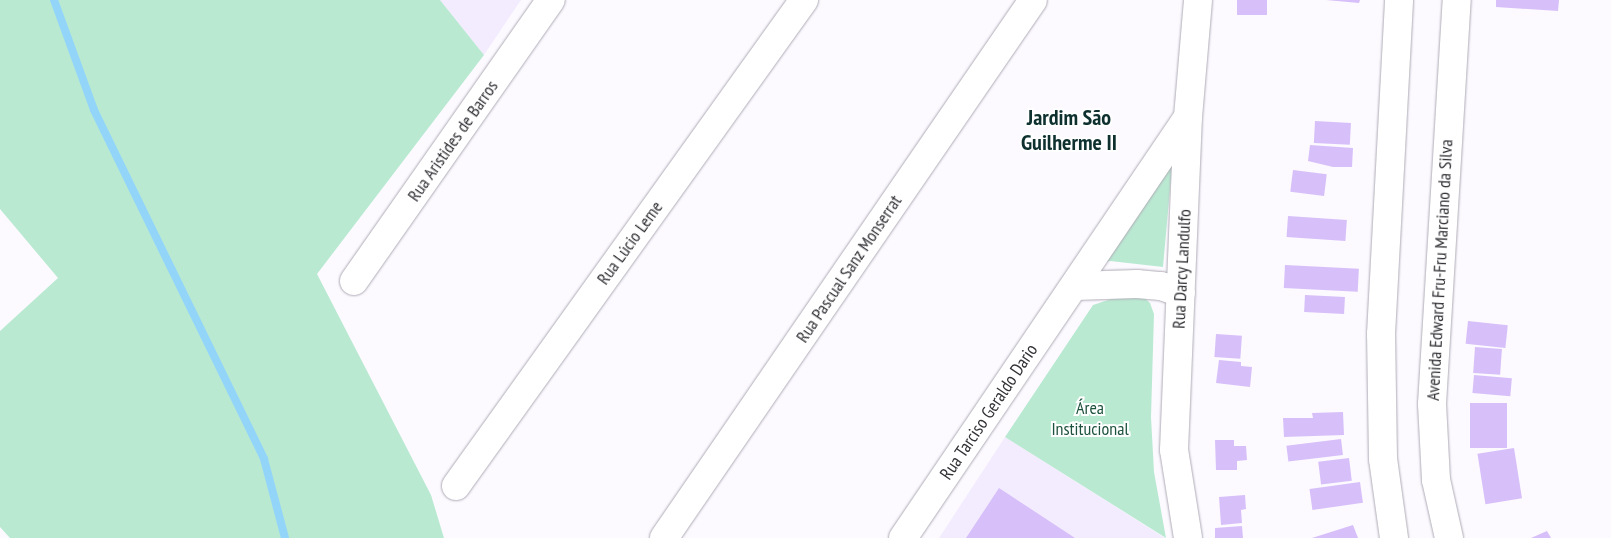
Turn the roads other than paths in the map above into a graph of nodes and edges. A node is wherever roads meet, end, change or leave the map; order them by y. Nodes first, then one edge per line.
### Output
1 (551, 0) edge
2 (804, 0) edge
3 (1033, 0) edge
4 (1198, 0) edge
5 (1399, 0) edge
6 (1457, 0) edge
7 (1188, 117) junction
8 (354, 281) dead end
9 (1075, 286) junction
10 (1181, 293) junction
11 (456, 486) dead end
12 (664, 538) edge
13 (903, 538) edge
14 (1188, 538) edge
15 (1394, 538) edge
16 (1449, 538) edge

1 - 8 street, Rua Aristides de Barros
2 - 11 street, Rua Lúcio Leme
3 - 12 street, Rua Pascual Sanz Monserrat
4 - 7 street, Rua Darcy Landulfo
5 - 15 street
6 - 16 street, Avenida Edward Fru-Fru Marciano da Silva
7 - 9 street, Rua Tarciso Geraldo Dario
7 - 10 street, Rua Darcy Landulfo
9 - 10 street
9 - 13 street, Rua Tarciso Geraldo Dario
10 - 14 street, Rua Darcy Landulfo

